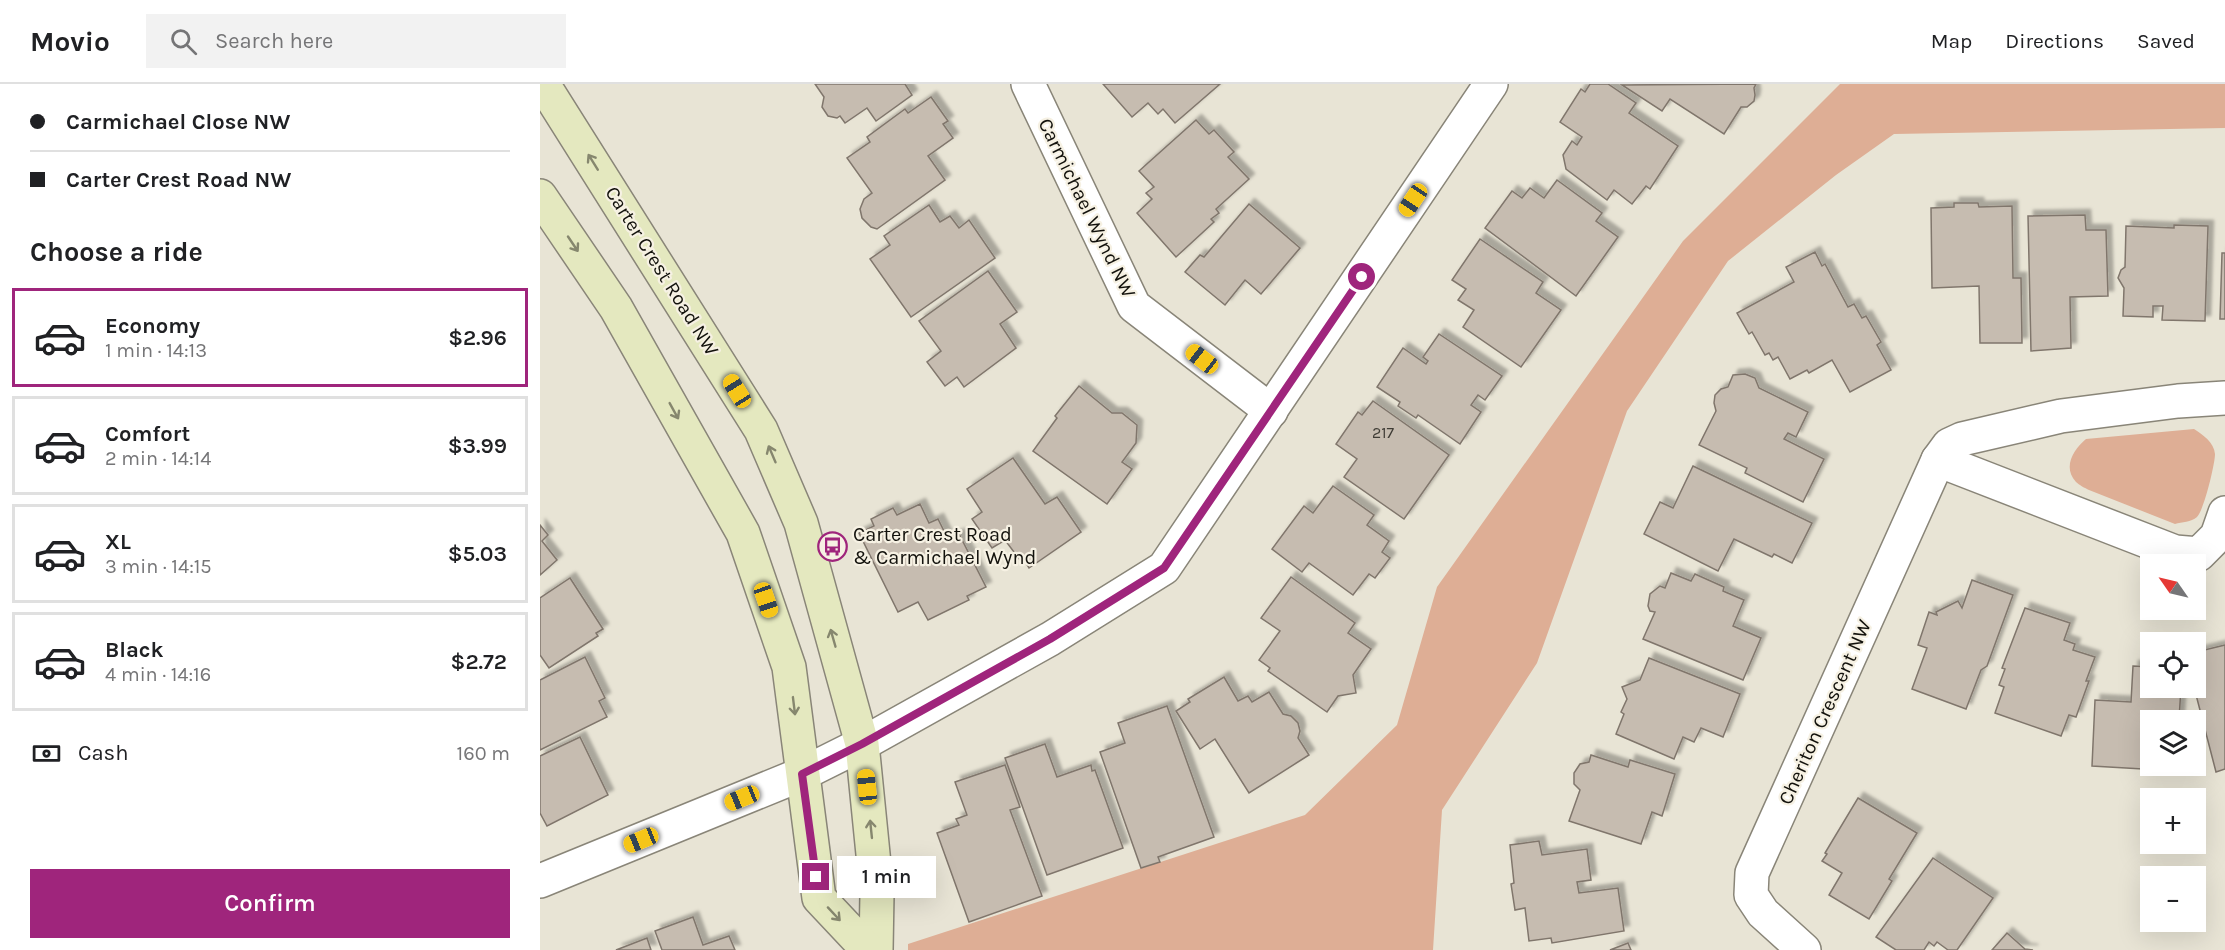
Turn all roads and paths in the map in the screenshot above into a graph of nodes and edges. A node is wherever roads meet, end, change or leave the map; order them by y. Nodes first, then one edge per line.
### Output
1 (543, 84) edge
2 (1028, 84) edge
3 (1491, 84) edge
4 (540, 196) edge
5 (2225, 398) edge
6 (1271, 411) junction
7 (1938, 460) junction
8 (2225, 513) edge
9 (862, 744) junction
10 (802, 774) junction
11 (540, 881) edge
12 (868, 950) edge
13 (876, 950) edge
14 (1804, 950) edge

9 -> 1 street, Carter Crest Road NW
2 - 6 street, Carmichael Wynd NW
3 - 6 street
4 -> 10 street
5 - 7 street, Cheriton Crescent NW
6 - 9 street
7 - 8 street
7 - 14 street, Cheriton Crescent NW
9 - 10 street
13 -> 9 street, Carter Crest Road NW
10 - 11 street
10 -> 12 street

